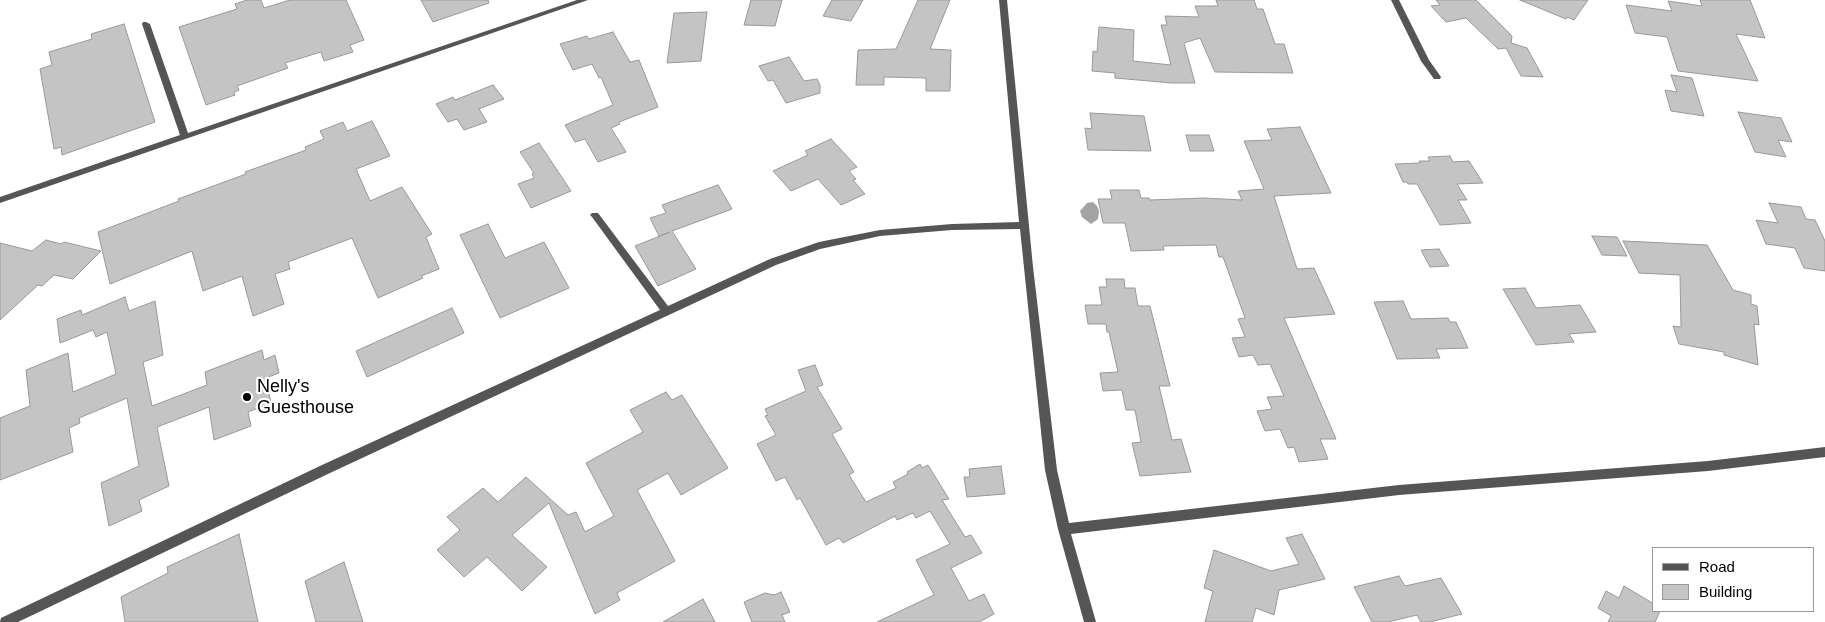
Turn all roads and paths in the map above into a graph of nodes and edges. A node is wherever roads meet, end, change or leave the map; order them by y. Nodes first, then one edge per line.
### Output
1 (584, 0) edge
2 (1004, 0) edge
3 (1395, 0) edge
4 (146, 24) dead end
5 (1437, 76) dead end
6 (185, 137) junction
7 (0, 200) edge
8 (595, 215) dead end
9 (1024, 225) junction
10 (666, 311) junction
11 (1825, 452) edge
12 (1064, 529) junction
13 (5, 622) edge
14 (1090, 622) edge

1 - 6 street
2 - 9 street
3 - 5 street
4 - 6 street
6 - 7 street
8 - 10 street
9 - 10 street
9 - 12 street
10 - 13 street
11 - 12 street
12 - 14 street

